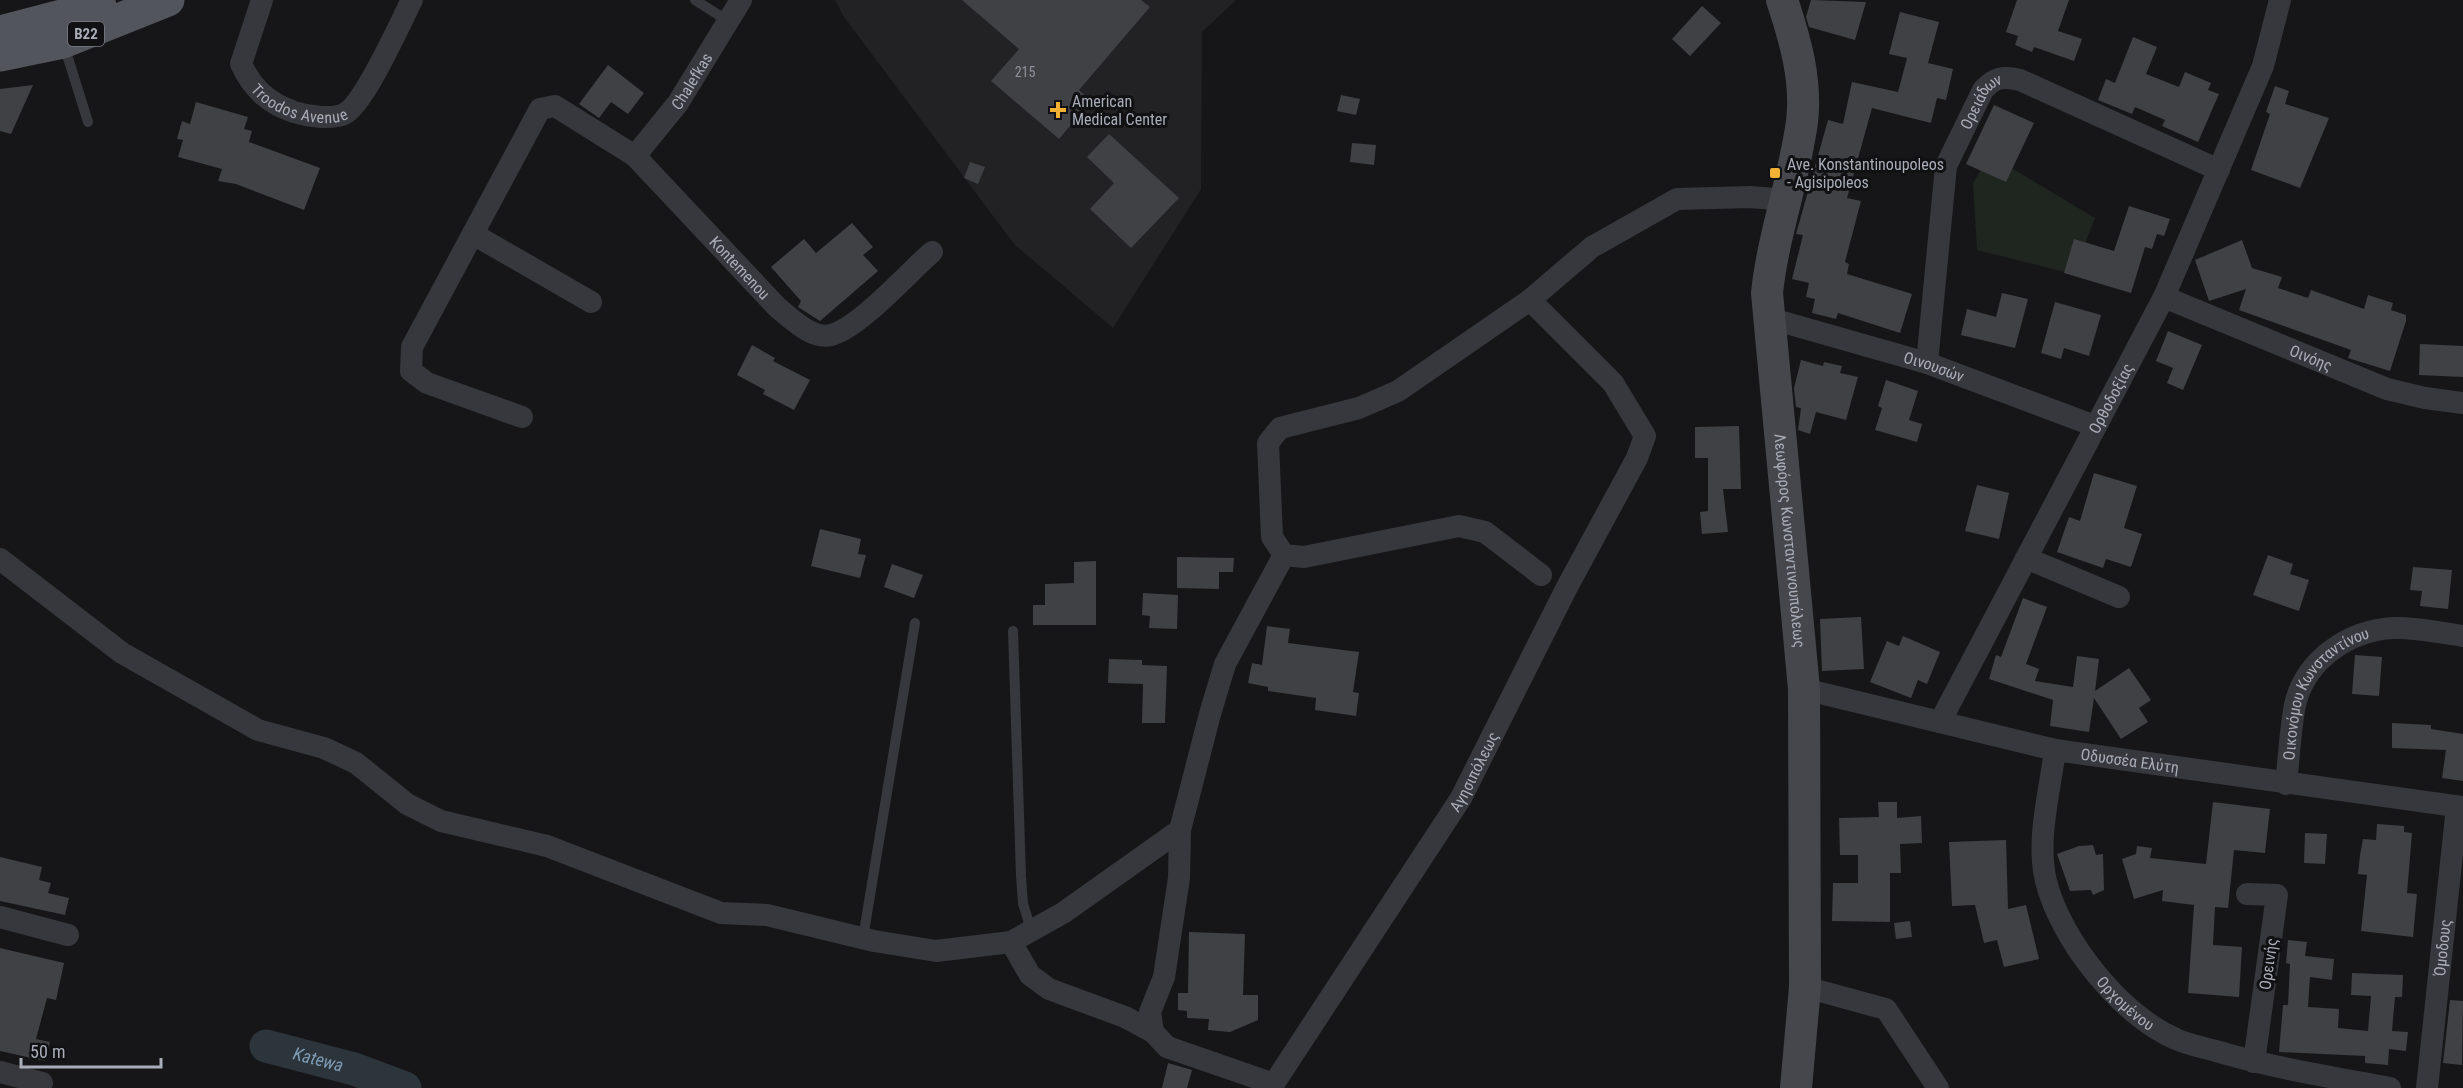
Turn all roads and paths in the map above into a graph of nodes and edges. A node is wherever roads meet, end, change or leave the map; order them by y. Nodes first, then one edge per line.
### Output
1 (115, 0) edge
2 (168, 0) edge
3 (262, 0) edge
4 (412, 0) edge
5 (695, 0) edge
6 (741, 0) edge
7 (1782, 0) edge
8 (2280, 0) edge
9 (728, 21) junction
10 (0, 32) edge
11 (63, 42) junction
12 (0, 55) edge
13 (88, 122) dead end
14 (635, 156) junction
15 (2219, 171) junction
16 (1784, 200) junction
17 (473, 234) junction
18 (932, 252) dead end
19 (2164, 297) junction
20 (1530, 300) junction
21 (591, 302) dead end
22 (1769, 318) junction
23 (1927, 363) junction
24 (2463, 403) edge
25 (522, 417) dead end
26 (2096, 426) junction
27 (1284, 555) junction
28 (2026, 558) junction
29 (0, 559) edge
30 (1541, 575) dead end
31 (2119, 597) dead end
32 (915, 623) dead end
33 (1014, 631) dead end
34 (2463, 636) edge
35 (1804, 689) junction
36 (1940, 722) junction
37 (2055, 750) junction
38 (2286, 784) junction
39 (2460, 807) edge
40 (1180, 830) junction
41 (2247, 894) dead end
42 (0, 917) edge
43 (1032, 932) junction
44 (68, 935) dead end
45 (863, 938) junction
46 (1011, 942) junction
47 (1805, 987) junction
48 (1153, 1032) junction
49 (2254, 1062) junction
50 (0, 1072) edge
51 (42, 1083) dead end
52 (1272, 1086) edge
53 (1796, 1088) edge
54 (1938, 1088) edge
55 (2390, 1088) edge
56 (2427, 1088) edge

1 - 10 main road, B22
2 - 11 main road, B22
3 - 4 street, Troodos Avenue
5 - 9 lane
6 - 9 street, Chalefkas
7 - 16 street, Λεωφόρος Κωνσταντινουπόλεως
8 - 15 street, Ορθοδοξίας
9 - 14 street, Chalefkas
11 - 12 main road, B22
11 - 13 lane
14 - 17 street, Kontemenou
14 - 18 street, Kontemenou
15 - 19 street, Ορθοδοξίας
15 - 23 street, Ορειάδων
16 - 20 street
16 - 22 street, Λεωφόρος Κωνσταντινουπόλεως
17 - 21 street
17 - 25 street
19 - 24 street, Οινόης
19 - 26 street, Ορθοδοξίας
20 - 27 street
20 - 52 street, Αγησιπόλεως
22 - 23 street, Οινουσών
22 - 35 street, Λεωφόρος Κωνσταντινουπόλεως
23 - 26 street, Οινουσών
26 - 28 street, Ορθοδοξίας
27 - 30 street
27 - 40 street
28 - 31 street
28 - 36 street, Ορθοδοξίας
29 - 45 street
32 - 45 lane
33 - 43 lane
34 - 38 street, Οικονόμου Κωνσταντίνου
35 - 36 street, Οδυσσέα Ελύτη
35 - 47 street, Λεωφόρος Κωνσταντινουπόλεως
36 - 37 street, Οδυσσέα Ελύτη
37 - 38 street, Οδυσσέα Ελύτη
37 - 49 street, Ορχομένου
38 - 39 street, Οδυσσέα Ελύτη
39 - 56 street, Όμοδους
40 - 43 street
40 - 48 street
41 - 49 street, Ορεινής
42 - 44 street
43 - 46 street
45 - 46 street
46 - 48 street
47 - 53 street, Λεωφόρος Κωνσταντινουπόλεως
47 - 54 street
48 - 52 street
49 - 55 street, Ορχομένου
50 - 51 street

